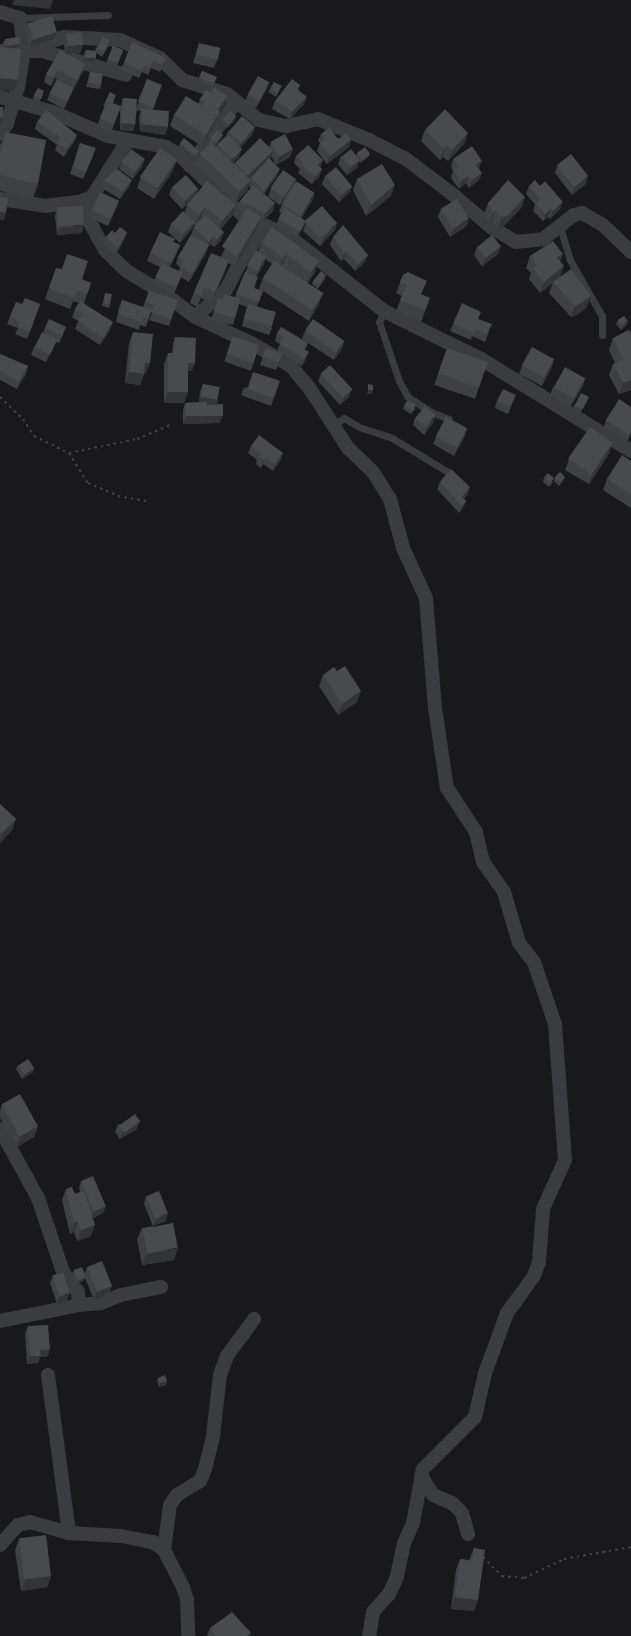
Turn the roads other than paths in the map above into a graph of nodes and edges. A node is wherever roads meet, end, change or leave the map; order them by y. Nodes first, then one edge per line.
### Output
1 (0, 12) edge
2 (108, 15) dead end
3 (20, 18) junction
4 (24, 50) junction
5 (0, 51) edge
6 (126, 74) dead end
7 (7, 98) edge
8 (236, 102) junction
9 (0, 134) edge
10 (128, 140) junction
11 (190, 166) junction
12 (92, 196) junction
13 (0, 199) edge
14 (267, 226) junction
15 (560, 227) junction
16 (631, 252) edge
17 (384, 311) junction
18 (195, 317) junction
19 (602, 335) dead end
20 (449, 419) edge
21 (333, 425) junction
22 (631, 451) edge
23 (448, 472) edge
24 (0, 1129) edge
25 (161, 1287) dead end
26 (79, 1305) junction
27 (254, 1319) dead end
28 (0, 1321) edge
29 (48, 1375) dead end
30 (421, 1476) junction
31 (68, 1533) junction
32 (468, 1534) road end
33 (0, 1545) edge
34 (164, 1550) junction
35 (188, 1636) edge
36 (369, 1636) edge

1 - 3 street
2 - 3 lane
3 - 4 street
4 - 5 street
4 - 6 street
4 - 7 street
4 - 8 street
7 - 9 street
7 - 10 street
8 - 11 street
8 - 15 street
10 - 11 street
10 - 12 street
11 - 14 street
12 - 13 street
12 - 18 street
14 - 17 street
14 - 18 street
15 - 16 street
15 - 19 lane
17 - 20 lane
17 - 22 street
18 - 21 street
21 - 23 lane
21 - 30 street
24 - 26 street
25 - 26 street
26 - 28 street
27 - 34 street
29 - 31 street
30 - 32 street
30 - 36 street
31 - 33 street
31 - 34 street
34 - 35 street

